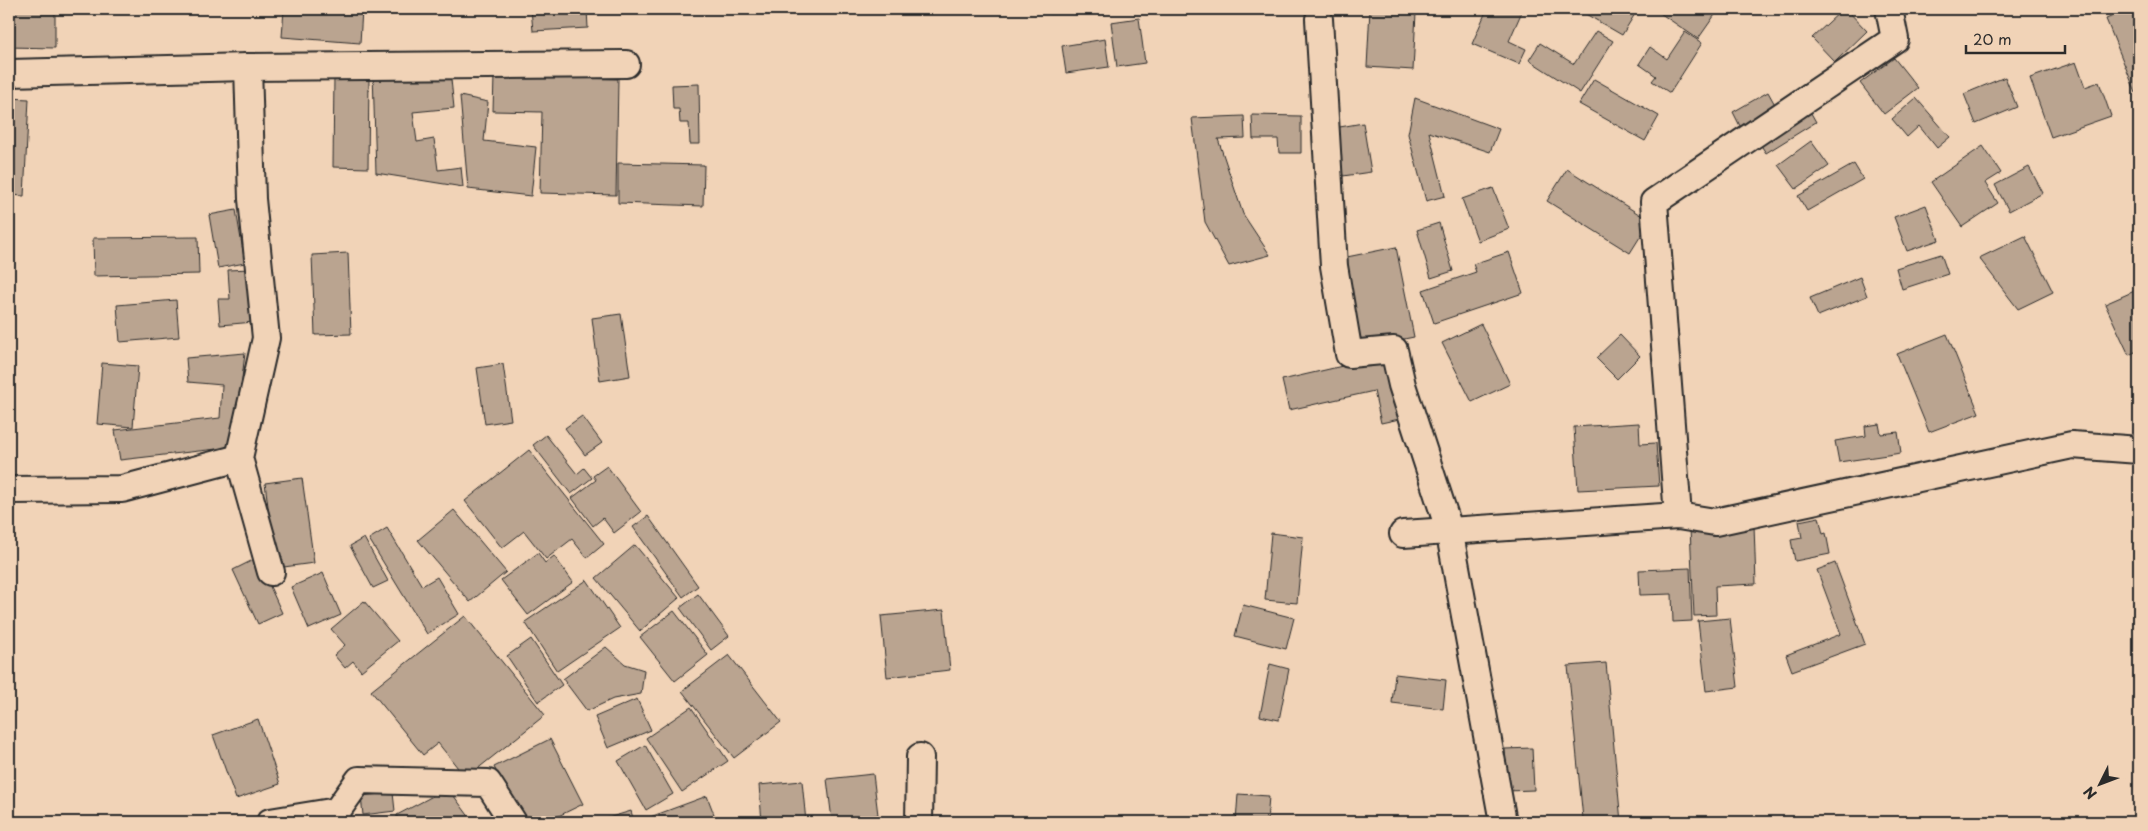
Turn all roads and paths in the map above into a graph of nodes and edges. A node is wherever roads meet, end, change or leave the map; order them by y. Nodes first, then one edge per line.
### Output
1 (1889, 9) edge
2 (1319, 19) dead end
3 (626, 64) dead end
4 (248, 67) junction
5 (9, 73) edge
6 (2139, 450) edge
7 (239, 458) junction
8 (9, 490) edge
9 (1678, 516) junction
10 (1450, 529) junction
11 (1404, 534) dead end
12 (271, 572) dead end
13 (920, 757) dead end
14 (270, 822) edge
15 (512, 822) edge
16 (919, 822) edge
17 (1503, 822) edge

1 - 9 street
2 - 10 street
3 - 4 street
4 - 5 street
4 - 7 street
6 - 9 street
7 - 8 street
7 - 12 street
9 - 10 street
10 - 11 street
10 - 17 street
13 - 16 street
14 - 15 street

